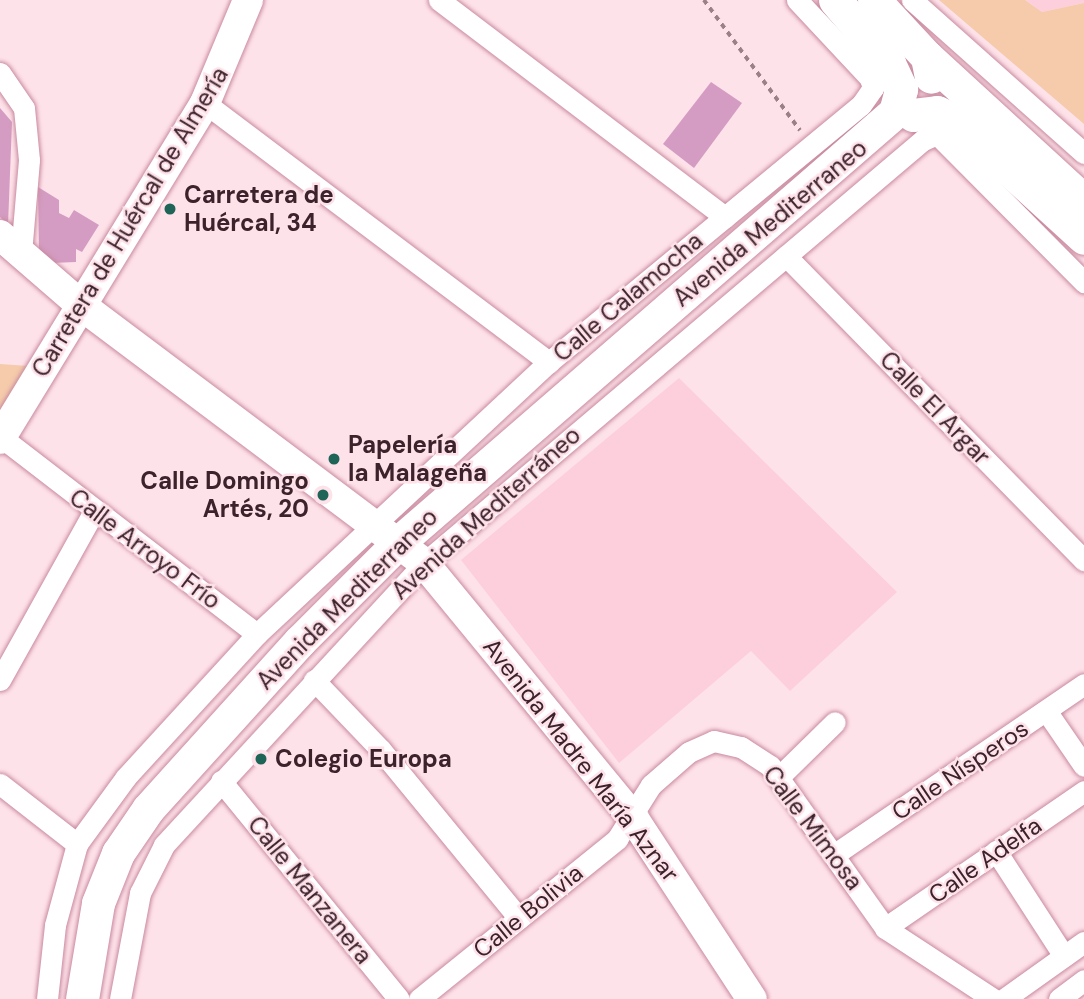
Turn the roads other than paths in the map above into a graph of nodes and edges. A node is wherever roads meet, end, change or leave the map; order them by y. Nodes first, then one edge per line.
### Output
1 (248, 0) edge
2 (439, 0) edge
3 (797, 0) edge
4 (835, 0) edge
5 (912, 0) edge
6 (870, 15) edge
7 (0, 73) edge
8 (925, 99) junction
9 (205, 103) junction
10 (875, 135) junction
11 (1084, 153) edge
12 (1084, 201) edge
13 (725, 217) junction
14 (1084, 238) edge
15 (11, 244) edge
16 (786, 256) junction
17 (1084, 282) edge
18 (82, 306) junction
19 (549, 362) junction
20 (0, 438) edge
21 (94, 512) junction
22 (372, 521) junction
23 (412, 552) junction
24 (1084, 560) edge
25 (257, 634) junction
26 (0, 680) edge
27 (314, 680) junction
28 (1084, 684) edge
29 (1046, 712) junction
30 (835, 722) dead end
31 (1084, 766) edge
32 (779, 777) junction
33 (220, 781) junction
34 (0, 784) edge
35 (1084, 791) edge
36 (634, 819) junction
37 (78, 844) junction
38 (996, 852) junction
39 (835, 854) junction
40 (519, 918) junction
41 (886, 928) junction
42 (1084, 942) edge
43 (1064, 956) junction
44 (1084, 980) edge
45 (47, 999) edge
46 (82, 999) edge
47 (120, 999) edge
48 (399, 999) edge
49 (419, 999) edge
50 (752, 999) edge
51 (993, 999) edge
52 (1004, 999) edge
53 (1059, 999) edge

1 - 9 street, Carretera de Huércal de Almería
2 - 13 street
3 - 13 street, Calle Calamocha
4 - 6 main road
5 - 11 street
6 - 8 main road
6 - 10 main road
7 - 15 street
8 - 10 main road
8 - 12 main road
8 - 14 main road
8 - 16 street, Avenida Mediterráneo
8 - 17 street
9 - 18 street, Carretera de Huércal de Almería
9 - 19 street
10 - 23 main road, Avenida Mediterraneo
13 - 19 street, Calle Calamocha
15 - 18 street, Avenida Madre María Aznar
16 - 23 street, Avenida Mediterráneo
16 - 24 street, Calle El Argar
18 - 20 street, Carretera de Huércal de Almería
18 - 22 street, Avenida Madre María Aznar
19 - 22 street, Calle Calamocha
20 - 21 street, Calle Arroyo Frío
21 - 25 street, Calle Arroyo Frío
21 - 26 street
22 - 23 street, Avenida Madre María Aznar
22 - 25 street
23 - 27 street, Avenida Mediterráneo
23 - 36 street, Avenida Madre María Aznar
23 - 46 main road, Avenida Mediterraneo
25 - 37 street
27 - 33 street, Avenida Mediterráneo
27 - 40 street
28 - 29 street, Calle Nísperos
29 - 31 street
29 - 39 street, Calle Nísperos
30 - 32 street
32 - 36 street, Calle Mimosa
32 - 39 street, Calle Mimosa
33 - 47 street, Avenida Mediterráneo
33 - 48 street, Calle Manzanera
34 - 37 street
35 - 38 street, Calle Adelfa
36 - 40 street, Calle Bolivia
36 - 50 street, Avenida Madre María Aznar
37 - 45 street
38 - 41 street, Calle Adelfa
38 - 43 street
39 - 41 street, Calle Mimosa
40 - 49 street, Calle Bolivia
41 - 51 street, Calle Mimosa
42 - 43 street
43 - 52 street
44 - 53 street

